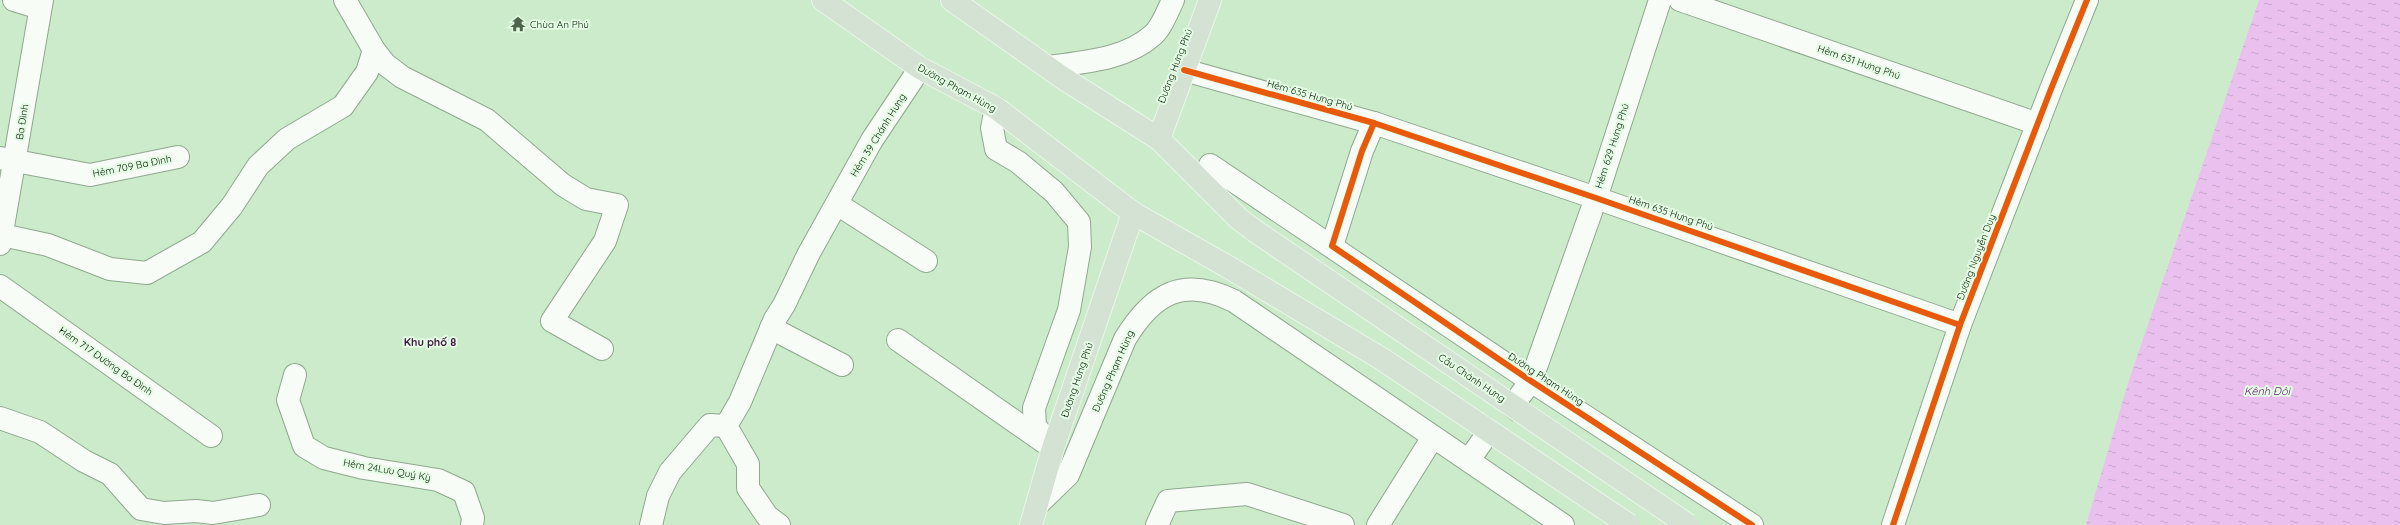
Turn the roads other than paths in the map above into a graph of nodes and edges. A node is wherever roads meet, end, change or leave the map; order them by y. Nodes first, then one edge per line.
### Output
1 (14, 0) edge
2 (345, 0) edge
3 (823, 0) edge
4 (952, 0) edge
5 (1173, 0) edge
6 (1210, 0) edge
7 (1660, 0) edge
8 (1680, 0) edge
9 (2087, 0) edge
10 (41, 4) edge
11 (374, 50) junction
12 (1048, 67) junction
13 (920, 68) junction
14 (1184, 70) junction
15 (996, 108) junction
16 (1374, 123) junction
17 (2038, 124) junction
18 (1159, 139) junction
19 (178, 157) dead end
20 (8, 159) edge
21 (1210, 165) dead end
22 (1596, 198) junction
23 (837, 204) junction
24 (1133, 213) junction
25 (1, 240) edge
26 (1332, 246) junction
27 (926, 261) dead end
28 (0, 286) edge
29 (1960, 326) junction
30 (771, 328) junction
31 (898, 340) dead end
32 (602, 349) dead end
33 (842, 365) dead end
34 (295, 374) dead end
35 (1525, 389) junction
36 (0, 418) edge
37 (730, 434) junction
38 (211, 436) dead end
39 (1433, 438) junction
40 (1483, 440) tunnel mouth
41 (1053, 448) junction
42 (1468, 460) junction
43 (259, 506) dead end
44 (141, 509) junction
45 (1034, 515) edge
46 (156, 525) edge
47 (472, 525) edge
48 (651, 525) edge
49 (780, 525) edge
50 (1157, 525) edge
51 (1343, 525) edge
52 (1378, 525) edge
53 (1563, 525) edge
54 (1629, 525) edge
55 (1688, 525) edge
56 (1752, 525) edge
57 (1893, 525) edge

1 - 10 street
2 - 11 street
3 - 13 main road, Đường Phạm Hùng
4 - 12 main road
5 - 12 street
6 - 14 main road, Đường Hưng Phú
7 - 22 street, Hẻm 629 Hưng Phú
8 - 17 street, Hẻm 631 Hưng Phú
9 - 17 street, Đường Nguyễn Duy
10 - 20 street, Ba Đình
11 - 25 street
11 - 32 street
12 - 18 main road
13 - 15 main road, Đường Phạm Hùng
13 - 23 street, Hẻm 39 Chánh Hưng
14 - 16 street, Hẻm 635 Hưng Phú
14 - 18 main road, Đường Hưng Phú
15 - 24 main road, Đường Phạm Hùng
15 - 41 street
16 - 22 street, Hẻm 635 Hưng Phú
16 - 26 street
17 - 29 street, Đường Nguyễn Duy
18 - 55 main road, Cầu Chánh Hưng, bridge
19 - 20 street, Hẻm 709 Ba Đình
20 - 25 street, Ba Đình
21 - 26 street, Đường Phạm Hùng
22 - 29 street, Hẻm 635 Hưng Phú
22 - 35 street, Hẻm 629 Hưng Phú
23 - 27 street
23 - 30 street, Hẻm 39 Chánh Hưng
24 - 41 main road, Đường Hưng Phú
24 - 54 main road, Đường Phạm Hùng, bridge
26 - 35 street, Đường Phạm Hùng
28 - 38 street, Hẻm 717 Đường Ba Đình
29 - 57 street, Đường Nguyễn Duy
30 - 33 street
30 - 37 street, Hẻm 39 Chánh Hưng
31 - 41 street
34 - 47 street, Hẻm 24Lưu Quý Kỳ
35 - 56 street, Đường Phạm Hùng
36 - 44 street
37 - 48 street
37 - 49 street
39 - 42 street, Đường Phạm Hùng
39 - 45 street, Đường Phạm Hùng
39 - 52 street
40 - 42 street
41 - 45 main road, Đường Hưng Phú
42 - 53 street, Đường Phạm Hùng
43 - 44 street
44 - 46 street
50 - 51 street

